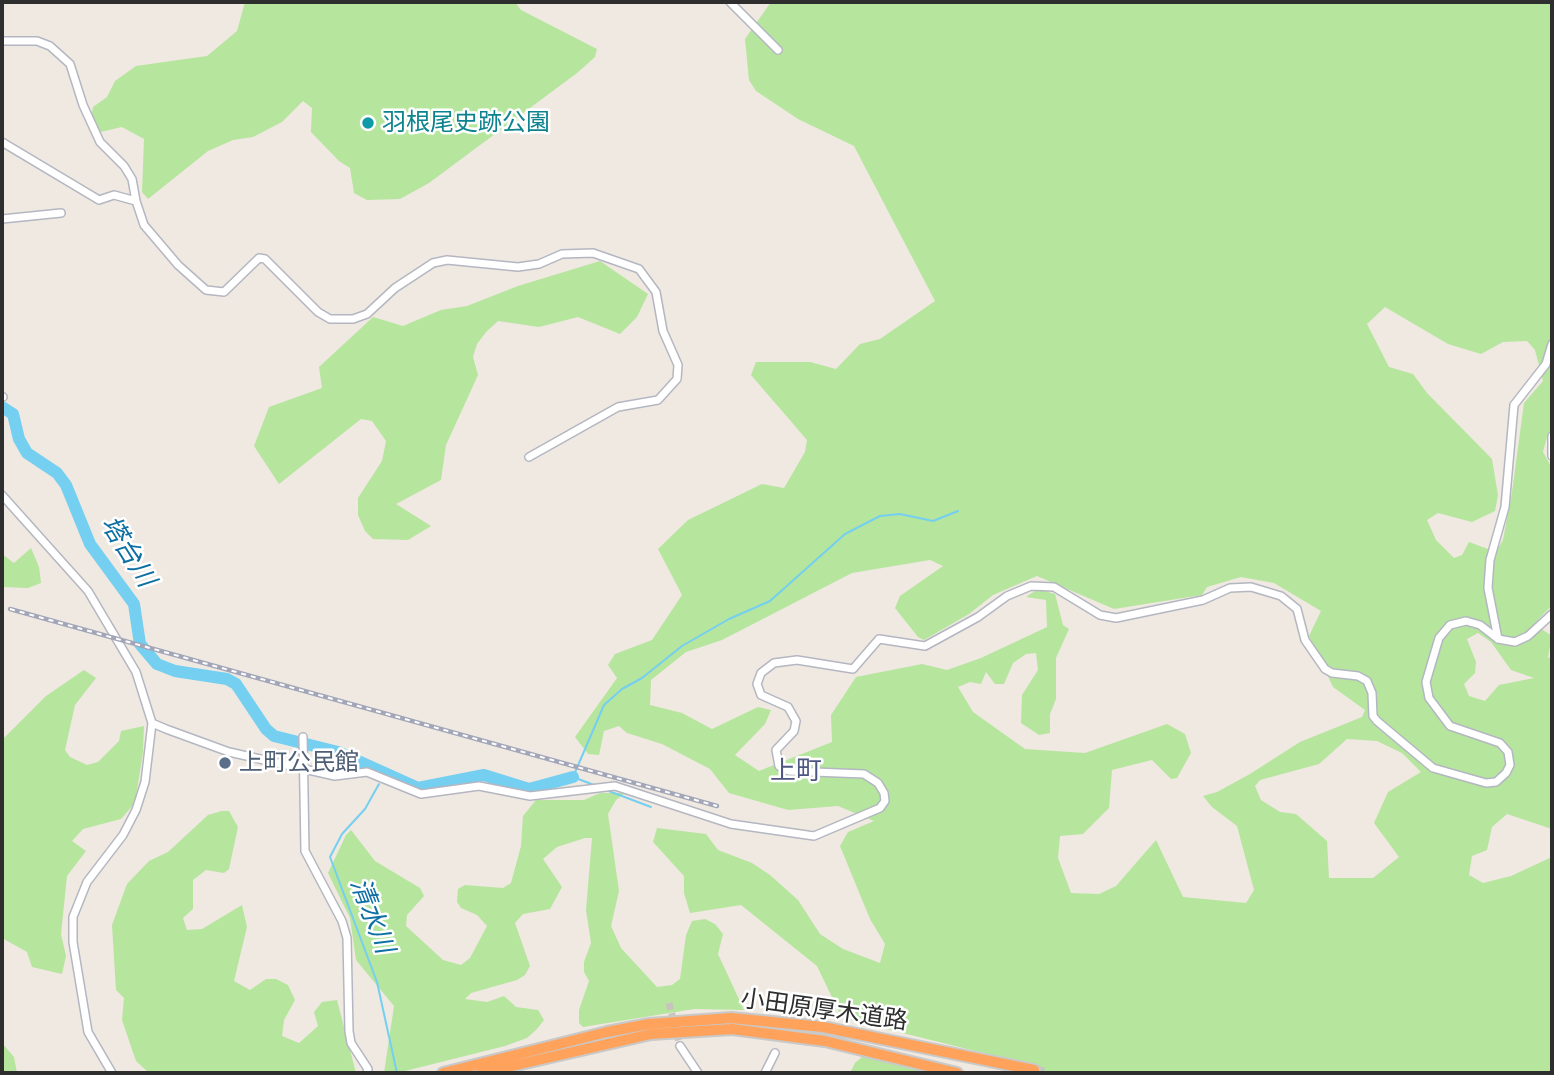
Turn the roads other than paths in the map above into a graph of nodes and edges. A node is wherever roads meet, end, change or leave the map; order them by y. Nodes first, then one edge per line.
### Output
1 (730, 2) edge
2 (2, 41) edge
3 (778, 50) dead end
4 (2, 142) edge
5 (136, 201) junction
6 (61, 213) dead end
7 (2, 219) edge
8 (1552, 344) edge
9 (1552, 436) edge
10 (1552, 456) edge
11 (528, 457) dead end
12 (2, 495) edge
13 (1552, 614) edge
14 (1498, 639) junction
15 (152, 723) junction
16 (303, 737) dead end
17 (303, 768) junction
18 (681, 1046) tunnel mouth
19 (775, 1053) dead end
20 (1034, 1070) dead end
21 (112, 1073) edge
22 (367, 1073) edge
23 (443, 1073) edge
24 (481, 1073) edge
25 (698, 1073) edge
26 (765, 1073) edge
27 (957, 1073) edge

1 - 3 street
2 - 5 street
4 - 5 street
5 - 11 street
6 - 7 street
8 - 14 street
9 - 10 street
12 - 15 street
13 - 14 street
14 - 17 street
15 - 17 street
15 - 21 street
16 - 17 street
17 - 22 street
18 - 25 street
19 - 26 street
20 - 23 highway, 小田原厚木道路
24 - 27 highway, 小田原厚木道路

